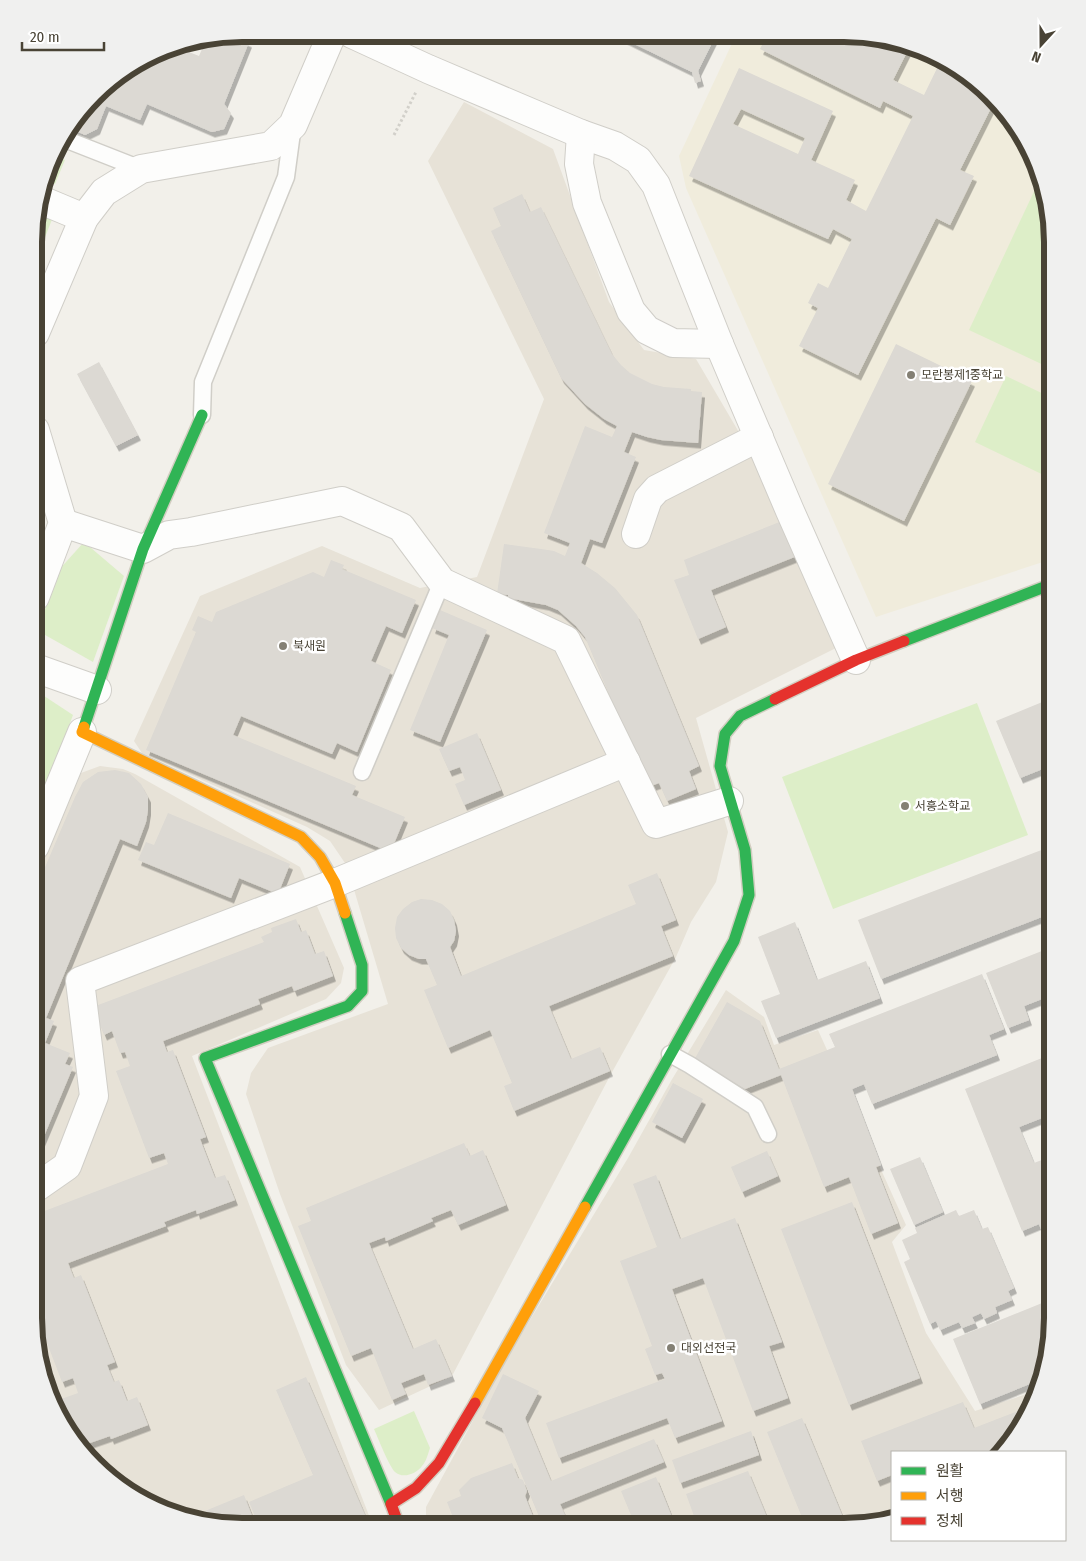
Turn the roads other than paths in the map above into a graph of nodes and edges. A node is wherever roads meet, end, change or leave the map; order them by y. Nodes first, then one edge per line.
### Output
1 (329, 42) edge
2 (369, 42) edge
3 (293, 125) junction
4 (581, 134) junction
5 (70, 141) edge
6 (141, 168) junction
7 (46, 202) edge
8 (84, 218) junction
9 (42, 317) edge
10 (719, 344) junction
11 (202, 415) joint
12 (759, 438) junction
13 (42, 452) edge
14 (64, 523) junction
15 (636, 534) dead end
16 (143, 549) junction
17 (42, 579) edge
18 (442, 582) junction
19 (1044, 587) edge
20 (856, 660) junction
21 (42, 670) edge
22 (97, 690) junction
23 (82, 732) junction
24 (626, 762) junction
25 (362, 772) dead end
26 (729, 801) junction
27 (42, 827) edge
28 (335, 883) junction
29 (670, 1054) junction
30 (768, 1134) dead end
31 (42, 1183) edge
32 (391, 1504) junction
33 (396, 1518) edge

1 - 3 street
2 - 4 street
3 - 6 street
3 - 11 lane
4 - 10 street
4 - 10 street
5 - 6 lane
6 - 8 street
7 - 8 street
8 - 9 street
10 - 12 street
11 - 16 street
12 - 15 street
12 - 20 street
13 - 14 street
14 - 16 street
14 - 17 street
16 - 18 street
16 - 22 street
18 - 24 street
18 - 25 lane
19 - 20 street
20 - 26 street
21 - 22 street
22 - 23 street
23 - 27 street
23 - 28 street
24 - 26 street
24 - 28 street
26 - 29 street
28 - 31 street
28 - 32 street
29 - 30 lane
29 - 32 street
32 - 33 street

